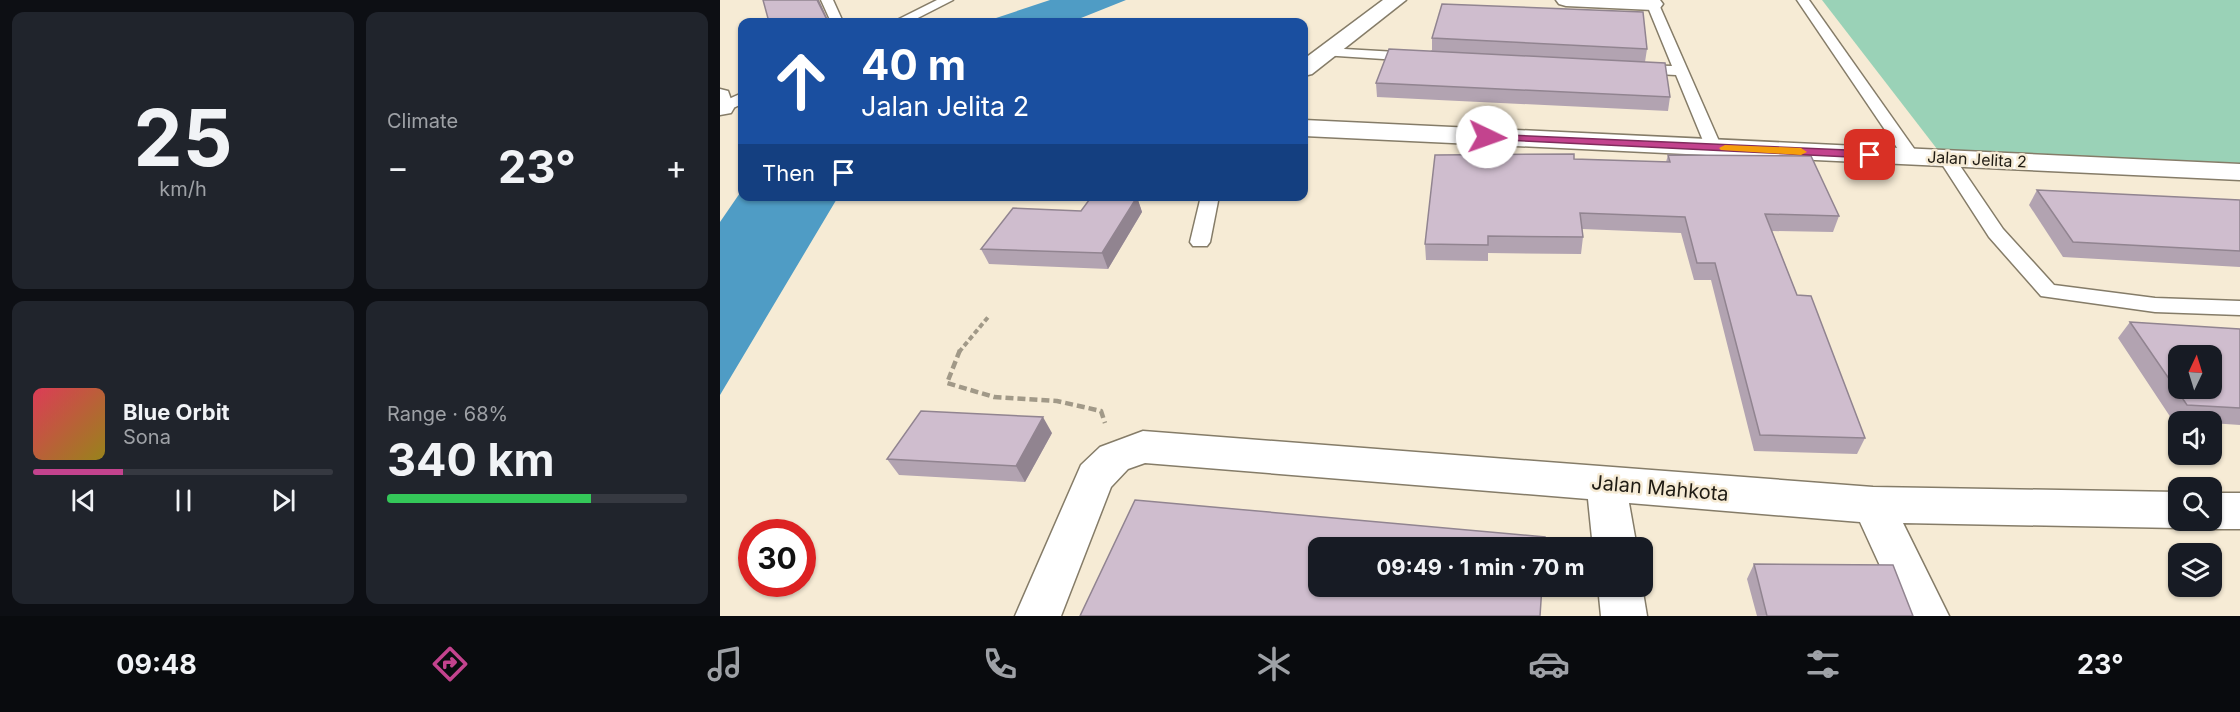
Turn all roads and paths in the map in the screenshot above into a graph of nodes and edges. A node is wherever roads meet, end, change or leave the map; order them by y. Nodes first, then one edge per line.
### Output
1 (827, 0) edge
2 (947, 0) edge
3 (1396, 0) edge
4 (1566, 0) edge
5 (1803, 0) edge
6 (1652, 2) edge
7 (835, 18) edge
8 (909, 18) edge
9 (1327, 52) junction
10 (1433, 58) edge
11 (1308, 66) edge
12 (1622, 68) edge
13 (1681, 71) junction
14 (1308, 128) edge
15 (1714, 148) junction
16 (1912, 156) junction
17 (1946, 158) junction
18 (2240, 172) edge
19 (1209, 201) edge
20 (1200, 242) dead end
21 (2240, 308) edge
22 (989, 316) dead end
23 (1129, 453) junction
24 (1606, 484) junction
25 (1873, 505) junction
26 (2168, 510) edge
27 (2222, 511) edge
28 (2240, 511) edge
29 (1613, 537) edge
30 (1621, 597) edge
31 (1038, 616) edge
32 (1624, 616) edge
33 (1926, 616) edge

1 - 7 lane
2 - 8 lane
3 - 9 street
4 - 6 street
5 - 16 lane
6 - 13 lane
9 - 10 lane
9 - 11 street
12 - 13 lane
13 - 15 lane
14 - 15 street, Jalan Jelita 2
15 - 16 street, Jalan Jelita 2
16 - 17 street, Jalan Jelita 2
17 - 18 street, Jalan Jelita 2
17 - 21 lane
19 - 20 lane
22 - 23 path
23 - 24 street, Jalan Mahkota
23 - 31 street
24 - 25 street, Jalan Mahkota
24 - 29 street
25 - 26 street, Jalan Mahkota
25 - 33 street
27 - 28 street
30 - 32 street

